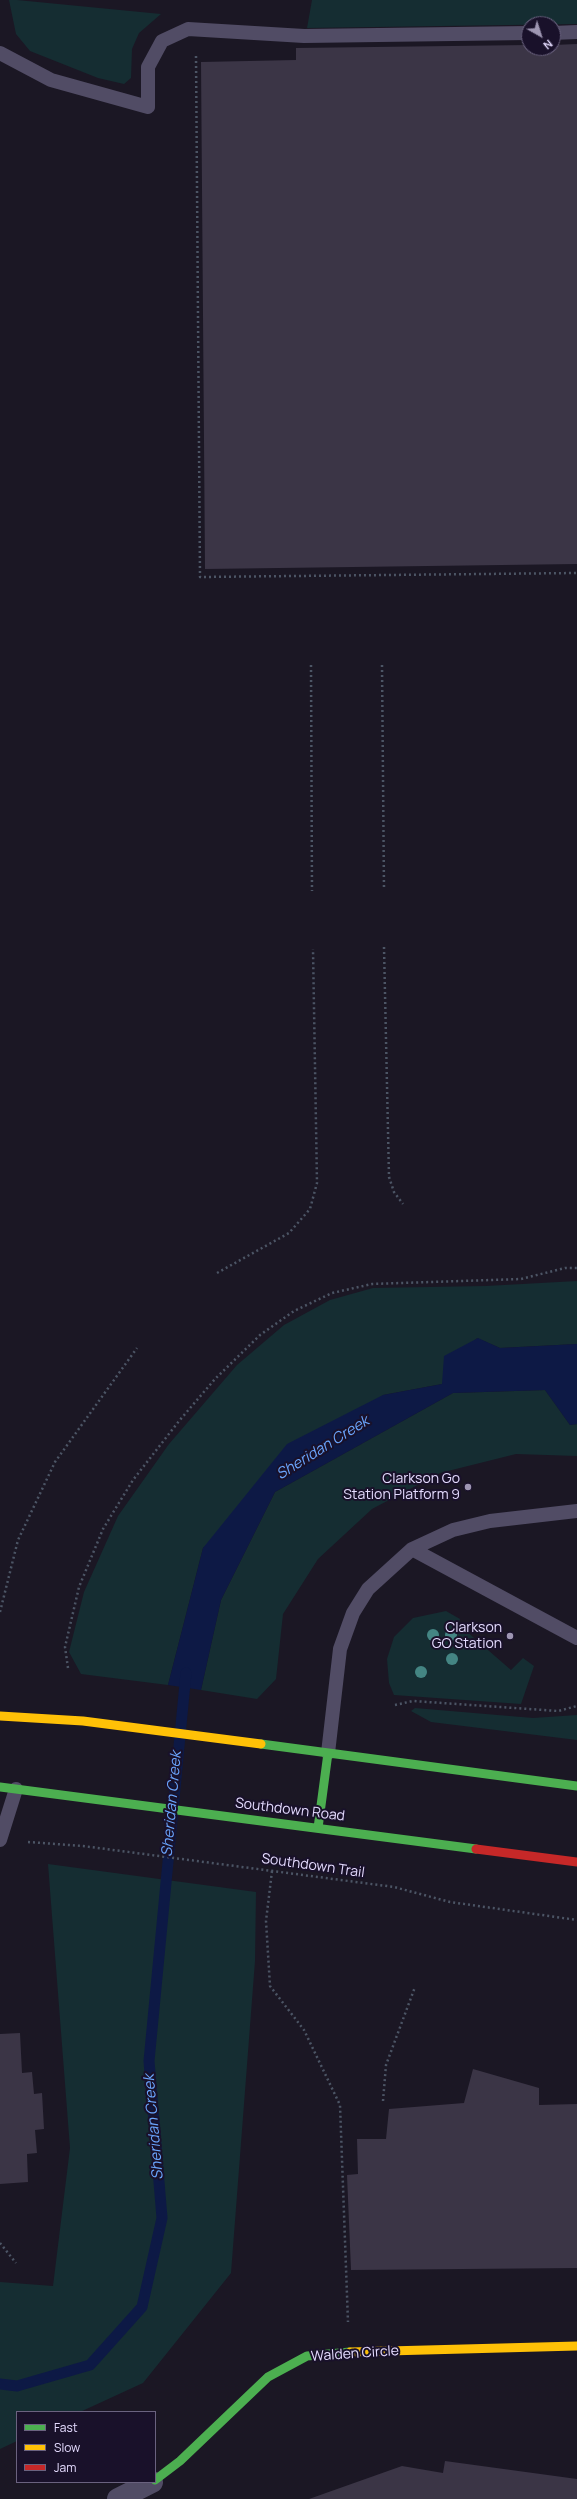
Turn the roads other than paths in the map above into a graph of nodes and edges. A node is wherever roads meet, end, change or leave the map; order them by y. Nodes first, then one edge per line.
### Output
1 (577, 32) edge
2 (521, 33) edge
3 (561, 33) edge
4 (0, 53) edge
5 (577, 1511) edge
6 (412, 1549) junction
7 (577, 1638) edge
8 (0, 1716) edge
9 (328, 1753) junction
10 (577, 1786) edge
11 (0, 1787) edge
12 (16, 1789) junction
13 (318, 1828) junction
14 (0, 1840) edge
15 (577, 1862) edge
16 (577, 2346) edge
17 (156, 2479) edge
18 (150, 2483) edge
19 (118, 2499) edge

1 - 3 lane
2 - 4 lane
5 - 6 lane
6 - 7 lane
6 - 9 lane
8 - 9 main road
9 - 10 main road
9 - 13 main road
11 - 12 main road, Southdown Road
12 - 13 main road, Southdown Road
12 - 14 lane
13 - 15 main road, Southdown Road
16 - 17 main road, Walden Circle
18 - 19 street

